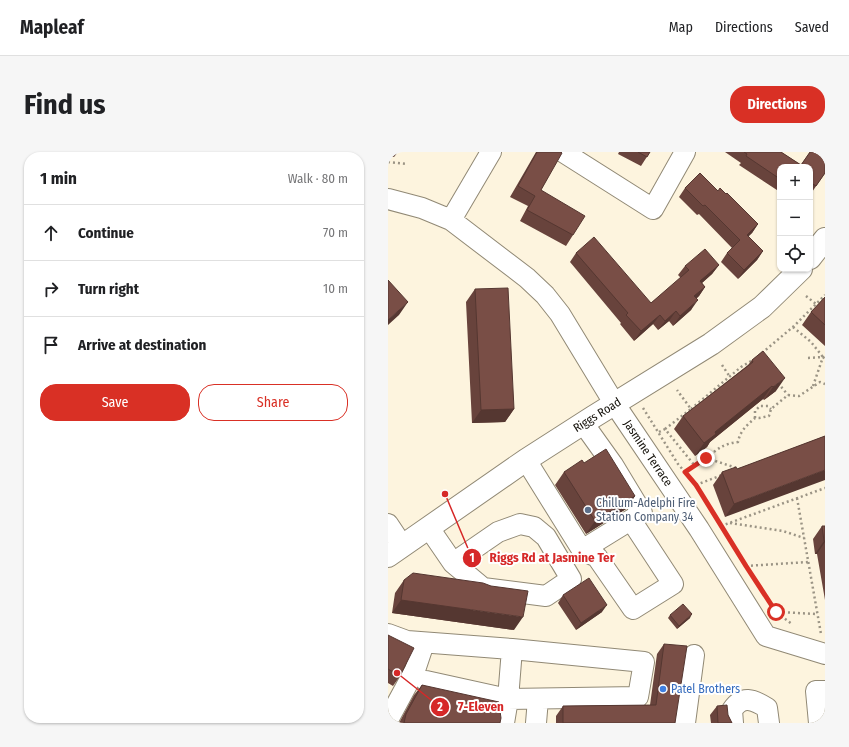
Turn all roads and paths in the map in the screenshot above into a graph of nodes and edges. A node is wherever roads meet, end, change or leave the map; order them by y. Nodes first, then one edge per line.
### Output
1 (491, 152) edge
2 (563, 152) edge
3 (685, 152) edge
4 (388, 162) edge
5 (407, 164) dead end
6 (388, 199) edge
7 (451, 220) junction
8 (825, 239) edge
9 (813, 254) edge
10 (798, 272) edge
11 (825, 295) edge
12 (806, 296) dead end
13 (816, 304) junction
14 (793, 327) junction
15 (761, 354) edge
16 (824, 357) edge
17 (756, 358) edge
18 (808, 358) dead end
19 (722, 365) dead end
20 (730, 377) junction
21 (775, 378) edge
22 (825, 384) edge
23 (812, 387) junction
24 (677, 390) dead end
25 (788, 395) junction
26 (614, 404) junction
27 (642, 408) dead end
28 (691, 409) junction
29 (771, 409) junction
30 (755, 418) junction
31 (584, 423) junction
32 (665, 429) junction
33 (658, 432) junction
34 (706, 458) junction
35 (526, 460) junction
36 (695, 466) junction
37 (733, 471) edge
38 (685, 472) junction
39 (726, 474) edge
40 (696, 485) junction
41 (825, 488) edge
42 (797, 498) junction
43 (631, 520) junction
44 (728, 523) junction
45 (388, 524) edge
46 (721, 526) junction
47 (428, 528) junction
48 (804, 538) junction
49 (582, 550) junction
50 (395, 551) edge
51 (808, 562) junction
52 (453, 563) junction
53 (746, 566) junction
54 (817, 614) junction
55 (388, 634) edge
56 (424, 643) junction
57 (824, 648) edge
58 (512, 649) junction
59 (694, 655) dead end
60 (426, 681) dead end
61 (825, 691) edge
62 (508, 699) junction
63 (538, 699) junction
64 (391, 709) edge
65 (504, 723) edge
66 (536, 723) edge
67 (685, 723) edge
68 (733, 723) edge
69 (769, 723) edge
70 (819, 723) edge

1 - 7 street
2 - 3 street
4 - 5 path
6 - 7 street, Jasmine Terrace
7 - 26 street, Jasmine Terrace
8 - 9 main road
10 - 26 main road, Riggs Road
11 - 13 path
12 - 13 path
13 - 14 path
14 - 15 path
14 - 16 path
16 - 18 path
16 - 23 path
17 - 20 path
19 - 20 path
20 - 28 path
21 - 25 path
22 - 23 path
23 - 25 path
24 - 28 path
25 - 29 path
26 - 31 main road, Riggs Road
26 - 57 street, Jasmine Terrace
27 - 33 path
28 - 32 path
29 - 30 path
29 - 30 path
30 - 34 path
31 - 35 main road, Riggs Road
31 - 43 street
32 - 33 path
32 - 36 path
33 - 38 path
34 - 36 path
34 - 37 path
35 - 47 main road, Riggs Road
35 - 49 street
36 - 38 path
38 - 40 path
39 - 40 path
40 - 46 path
41 - 42 path
42 - 44 path
42 - 48 path
43 - 49 street
43 - 49 street
44 - 46 path
44 - 48 path
45 - 50 street
46 - 53 path
47 - 50 main road, Riggs Road
47 - 52 street
48 - 51 path
51 - 53 path
51 - 54 path
52 - 52 street
53 - 54 path
54 - 57 path
55 - 56 street
56 - 58 street
56 - 64 street
58 - 62 street
58 - 63 street
59 - 67 street
60 - 62 street
61 - 70 street
62 - 63 street
62 - 65 street
63 - 66 street
68 - 69 street

